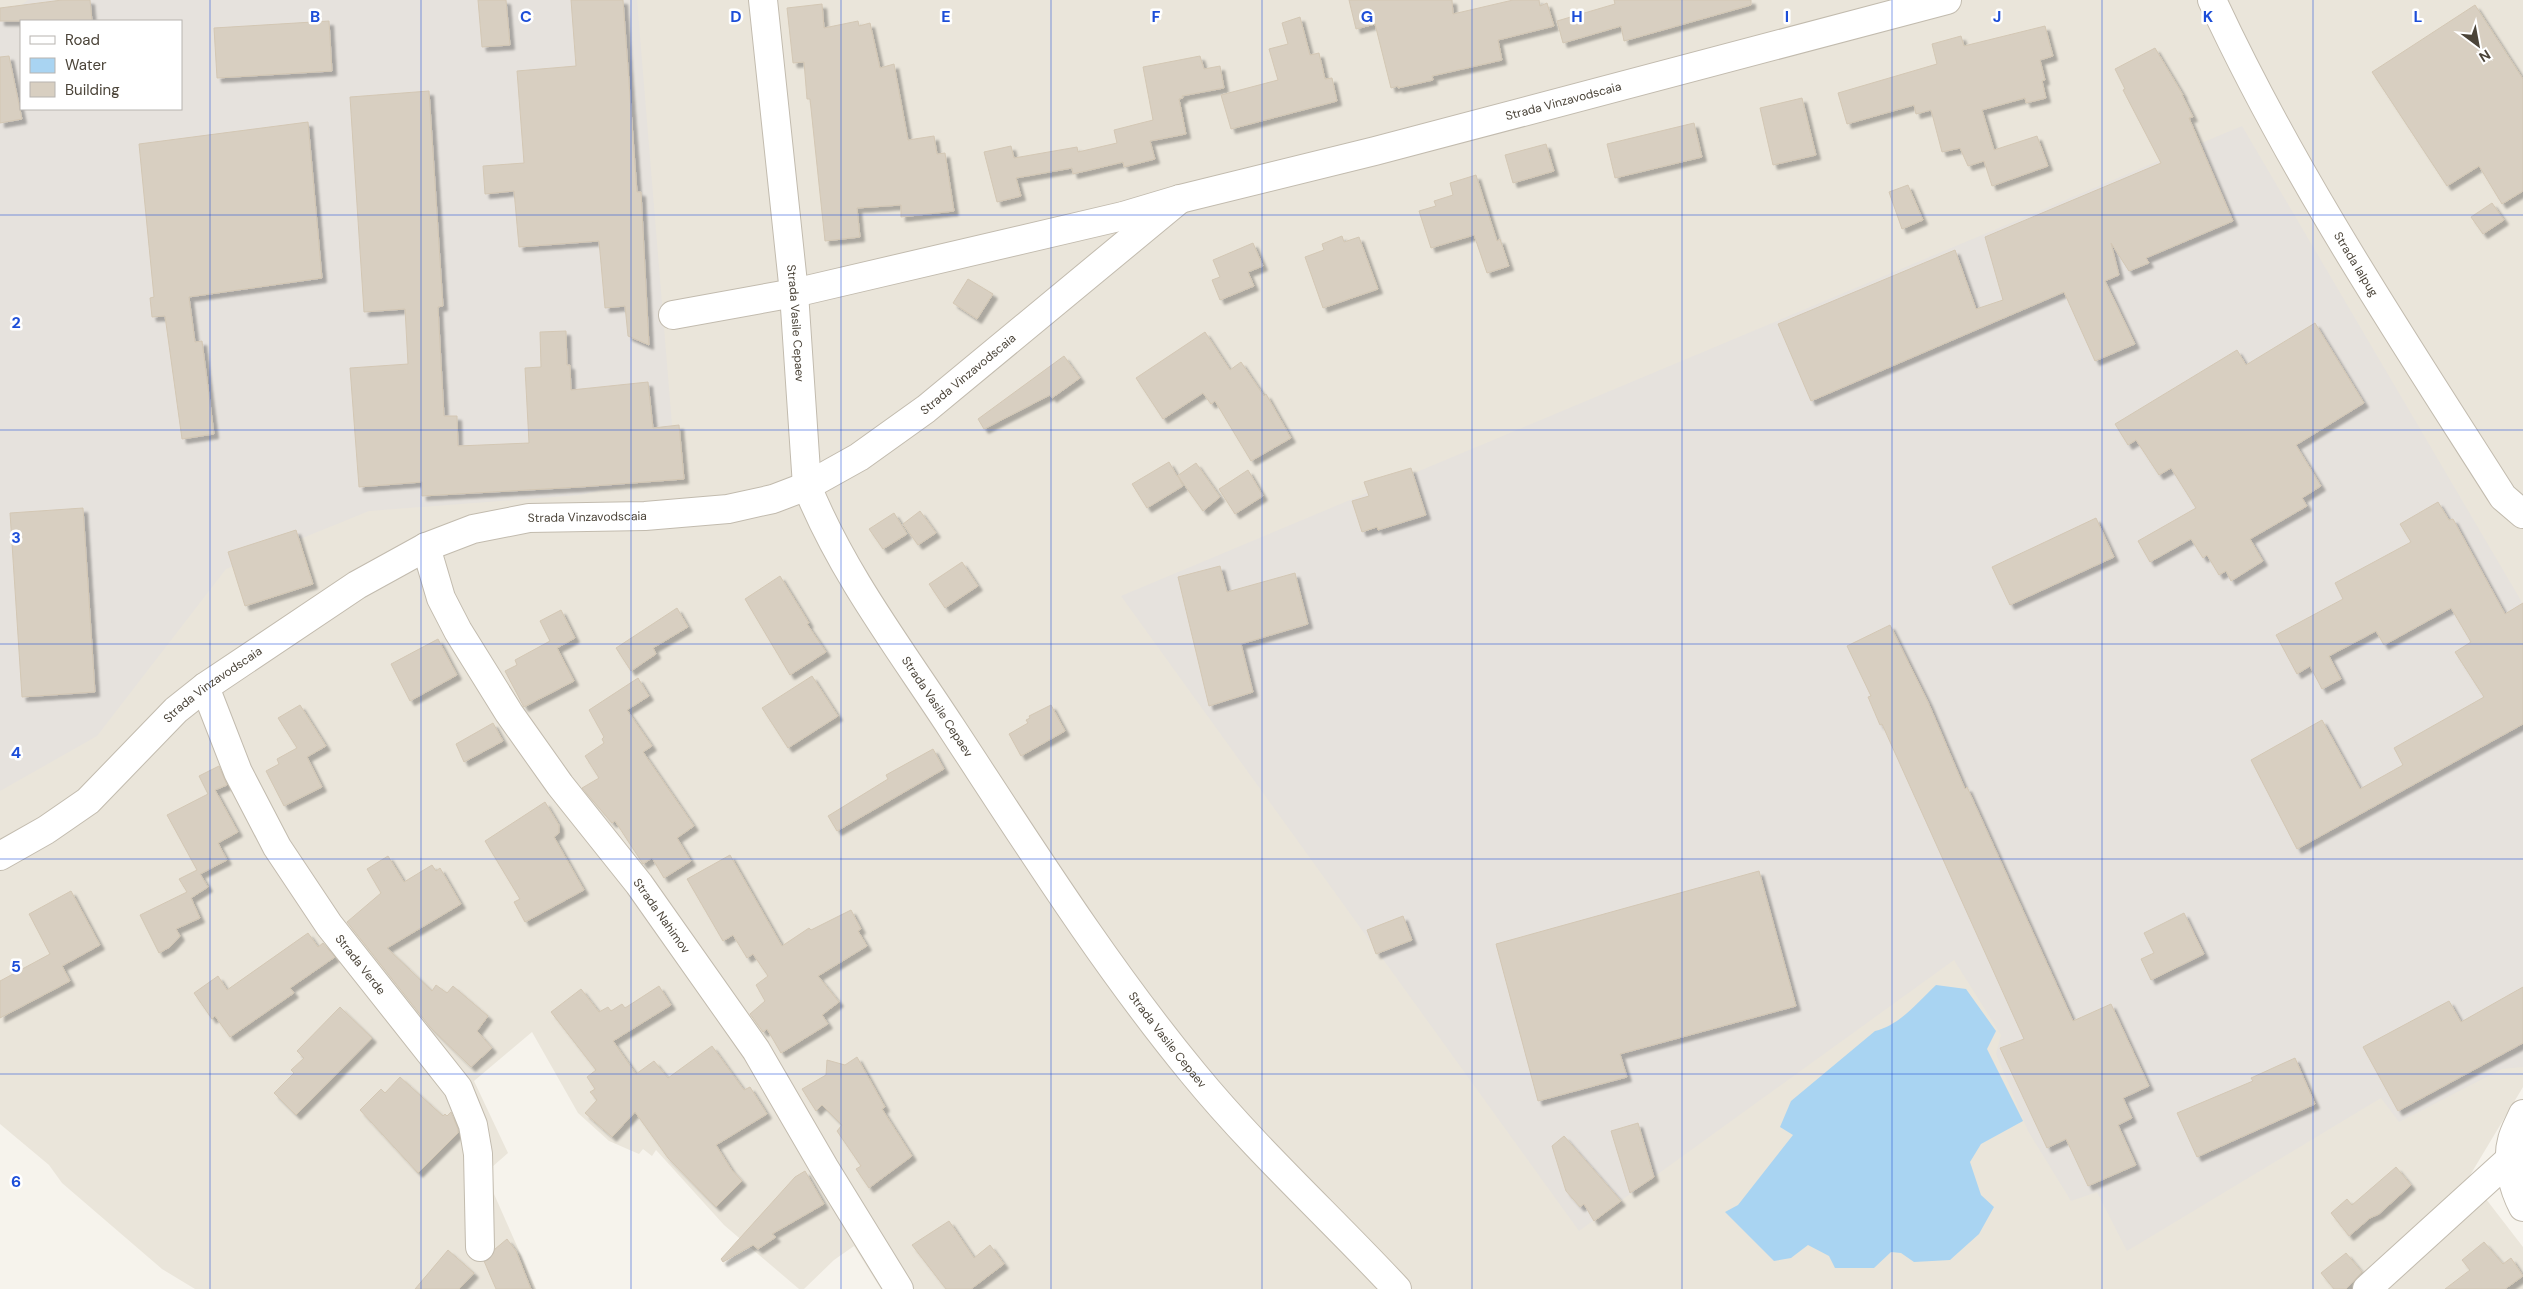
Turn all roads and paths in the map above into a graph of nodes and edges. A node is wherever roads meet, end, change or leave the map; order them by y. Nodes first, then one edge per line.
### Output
1 (763, 0) edge
2 (1947, 0) edge
3 (2212, 0) edge
4 (1180, 199) junction
5 (794, 293) junction
6 (673, 315) dead end
7 (807, 486) junction
8 (2523, 514) edge
9 (426, 547) junction
10 (205, 687) junction
11 (0, 856) edge
12 (2523, 1114) edge
13 (2510, 1159) junction
14 (2523, 1207) edge
15 (480, 1247) dead end
16 (899, 1289) edge
17 (1397, 1289) edge
18 (2367, 1289) edge

1 - 5 street, Strada Vasile Cepaev
2 - 4 street, Strada Vinzavodscaia
3 - 8 street, Strada Ialpug
4 - 5 street, Strada Vinzavodscaia
4 - 7 street, Strada Vinzavodscaia
5 - 6 street, Strada Vinzavodscaia
5 - 7 street, Strada Vasile Cepaev
7 - 9 street, Strada Vinzavodscaia
7 - 17 street, Strada Vasile Cepaev
9 - 10 street, Strada Vinzavodscaia
9 - 16 street, Strada Nahimov
10 - 11 street, Strada Vinzavodscaia
10 - 15 street, Strada Verde
12 - 13 street
13 - 14 street
13 - 18 street

